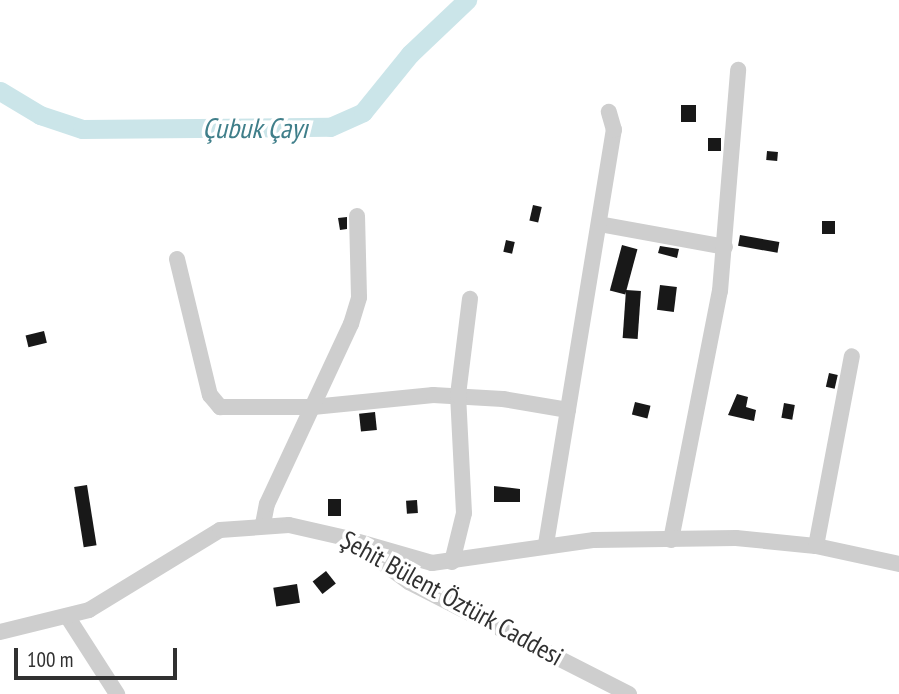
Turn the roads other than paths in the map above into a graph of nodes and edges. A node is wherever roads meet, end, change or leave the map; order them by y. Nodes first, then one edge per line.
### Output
1 (738, 70) dead end
2 (609, 112) dead end
3 (357, 216) dead end
4 (598, 224) junction
5 (725, 247) junction
6 (177, 259) dead end
7 (470, 299) dead end
8 (852, 356) dead end
9 (458, 396) junction
10 (313, 407) junction
11 (568, 410) junction
12 (263, 524) junction
13 (350, 539) junction
14 (671, 540) junction
15 (546, 544) junction
16 (816, 546) junction
17 (452, 562) junction
18 (899, 564) edge
19 (67, 616) junction
20 (0, 632) edge
21 (117, 694) edge
22 (629, 694) edge

1 - 5 street
2 - 4 street
3 - 10 street
4 - 5 street
4 - 11 street
5 - 14 street
6 - 10 street
7 - 9 street
8 - 16 street
9 - 10 street
9 - 11 street
9 - 17 street
10 - 12 street
11 - 15 street
12 - 13 street, Şehit Bülent Öztürk Caddesi
12 - 19 street, Şehit Bülent Öztürk Caddesi
13 - 17 street
13 - 22 street, Şehit Bülent Öztürk Caddesi
14 - 15 street
14 - 16 street
15 - 17 street
16 - 18 street
19 - 20 street, Şehit Bülent Öztürk Caddesi
19 - 21 street

